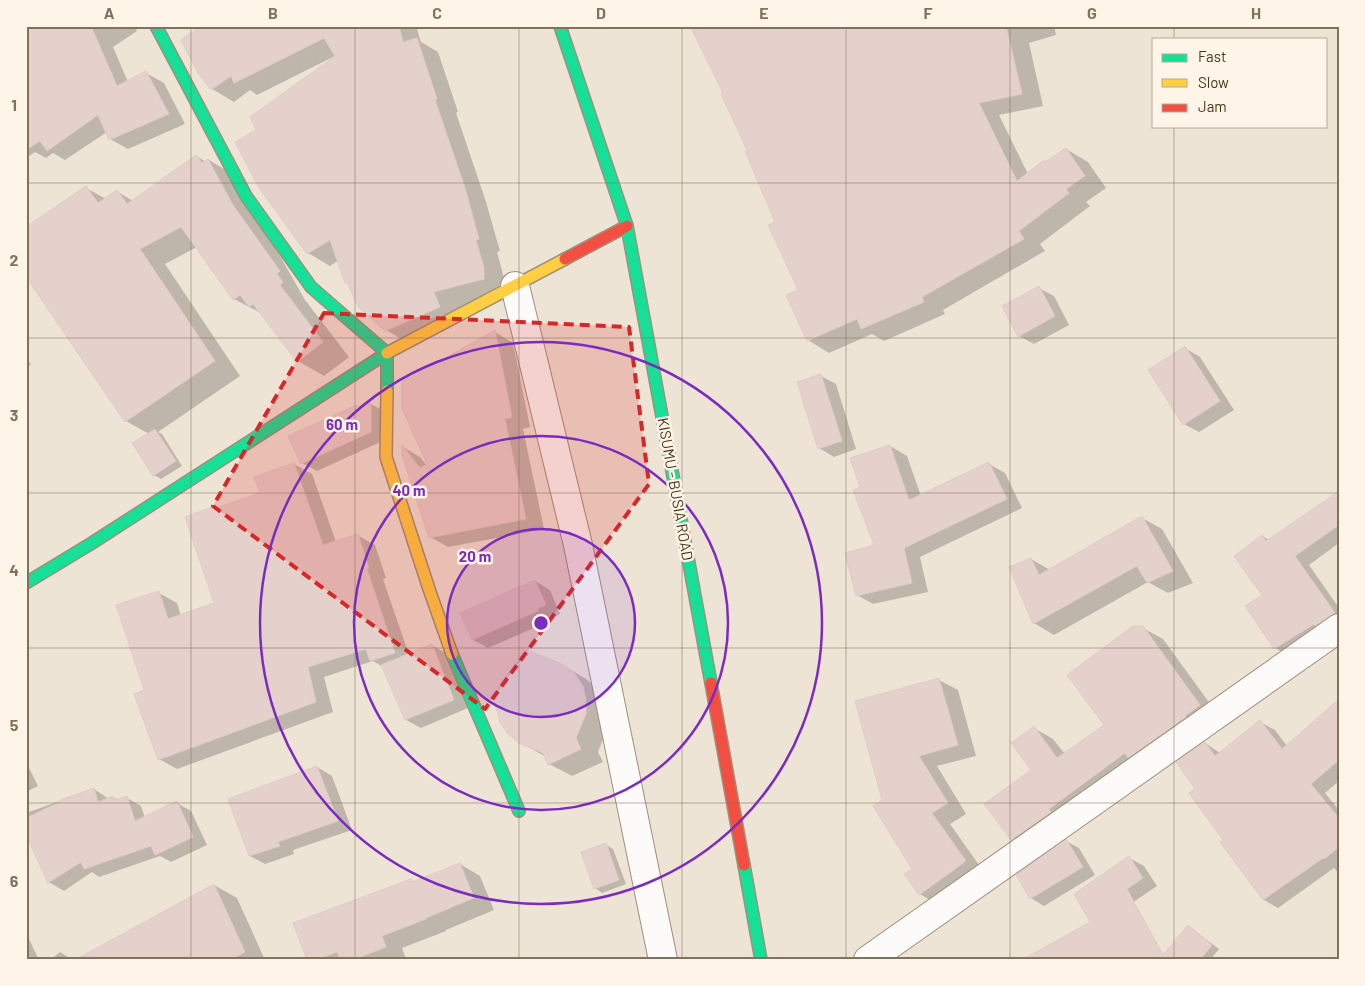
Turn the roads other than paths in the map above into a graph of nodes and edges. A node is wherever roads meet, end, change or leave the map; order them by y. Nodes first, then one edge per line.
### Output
1 (156, 26) edge
2 (560, 26) edge
3 (627, 226) junction
4 (516, 286) junction
5 (387, 353) junction
6 (26, 583) edge
7 (1339, 628) edge
8 (519, 810) dead end
9 (664, 960) edge
10 (761, 960) edge
11 (868, 960) edge

1 - 5 main road
2 - 3 main road, KISUMU - BUSIA ROAD
3 - 4 main road
3 - 10 main road, KISUMU - BUSIA ROAD
4 - 5 main road
4 - 9 street
5 - 6 main road
5 - 8 main road
7 - 11 street

